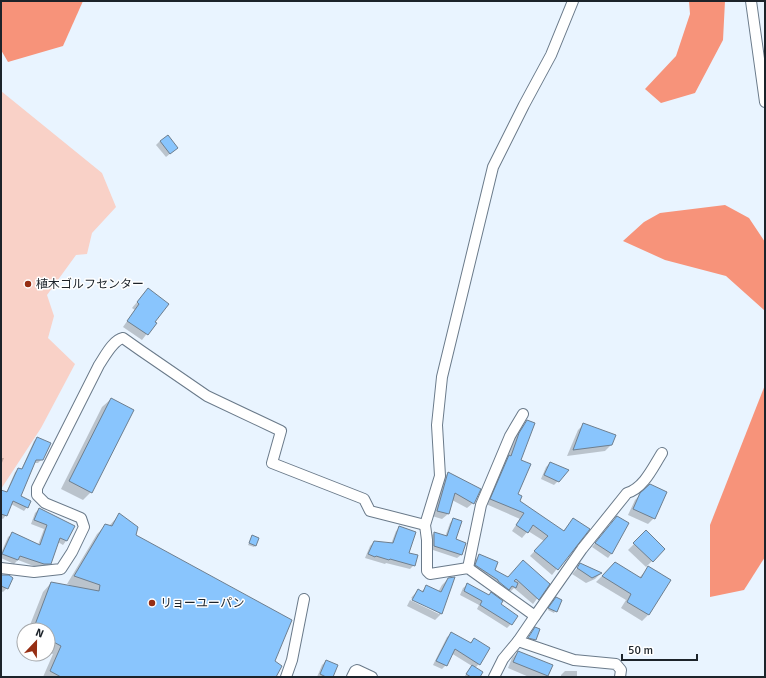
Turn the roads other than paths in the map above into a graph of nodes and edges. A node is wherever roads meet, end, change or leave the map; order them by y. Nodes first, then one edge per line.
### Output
1 (573, 1) edge
2 (751, 1) edge
3 (765, 102) edge
4 (522, 414) dead end
5 (662, 453) dead end
6 (425, 525) junction
7 (1, 568) edge
8 (468, 568) junction
9 (304, 599) dead end
10 (535, 616) junction
11 (518, 641) junction
12 (286, 677) edge
13 (352, 677) edge
14 (372, 677) edge
15 (494, 677) edge
16 (620, 677) edge

1 - 6 street
2 - 3 street
4 - 8 street
5 - 10 street
6 - 7 street
6 - 8 street
8 - 10 street
9 - 12 street
10 - 11 street
11 - 15 street
11 - 16 street
13 - 14 street

